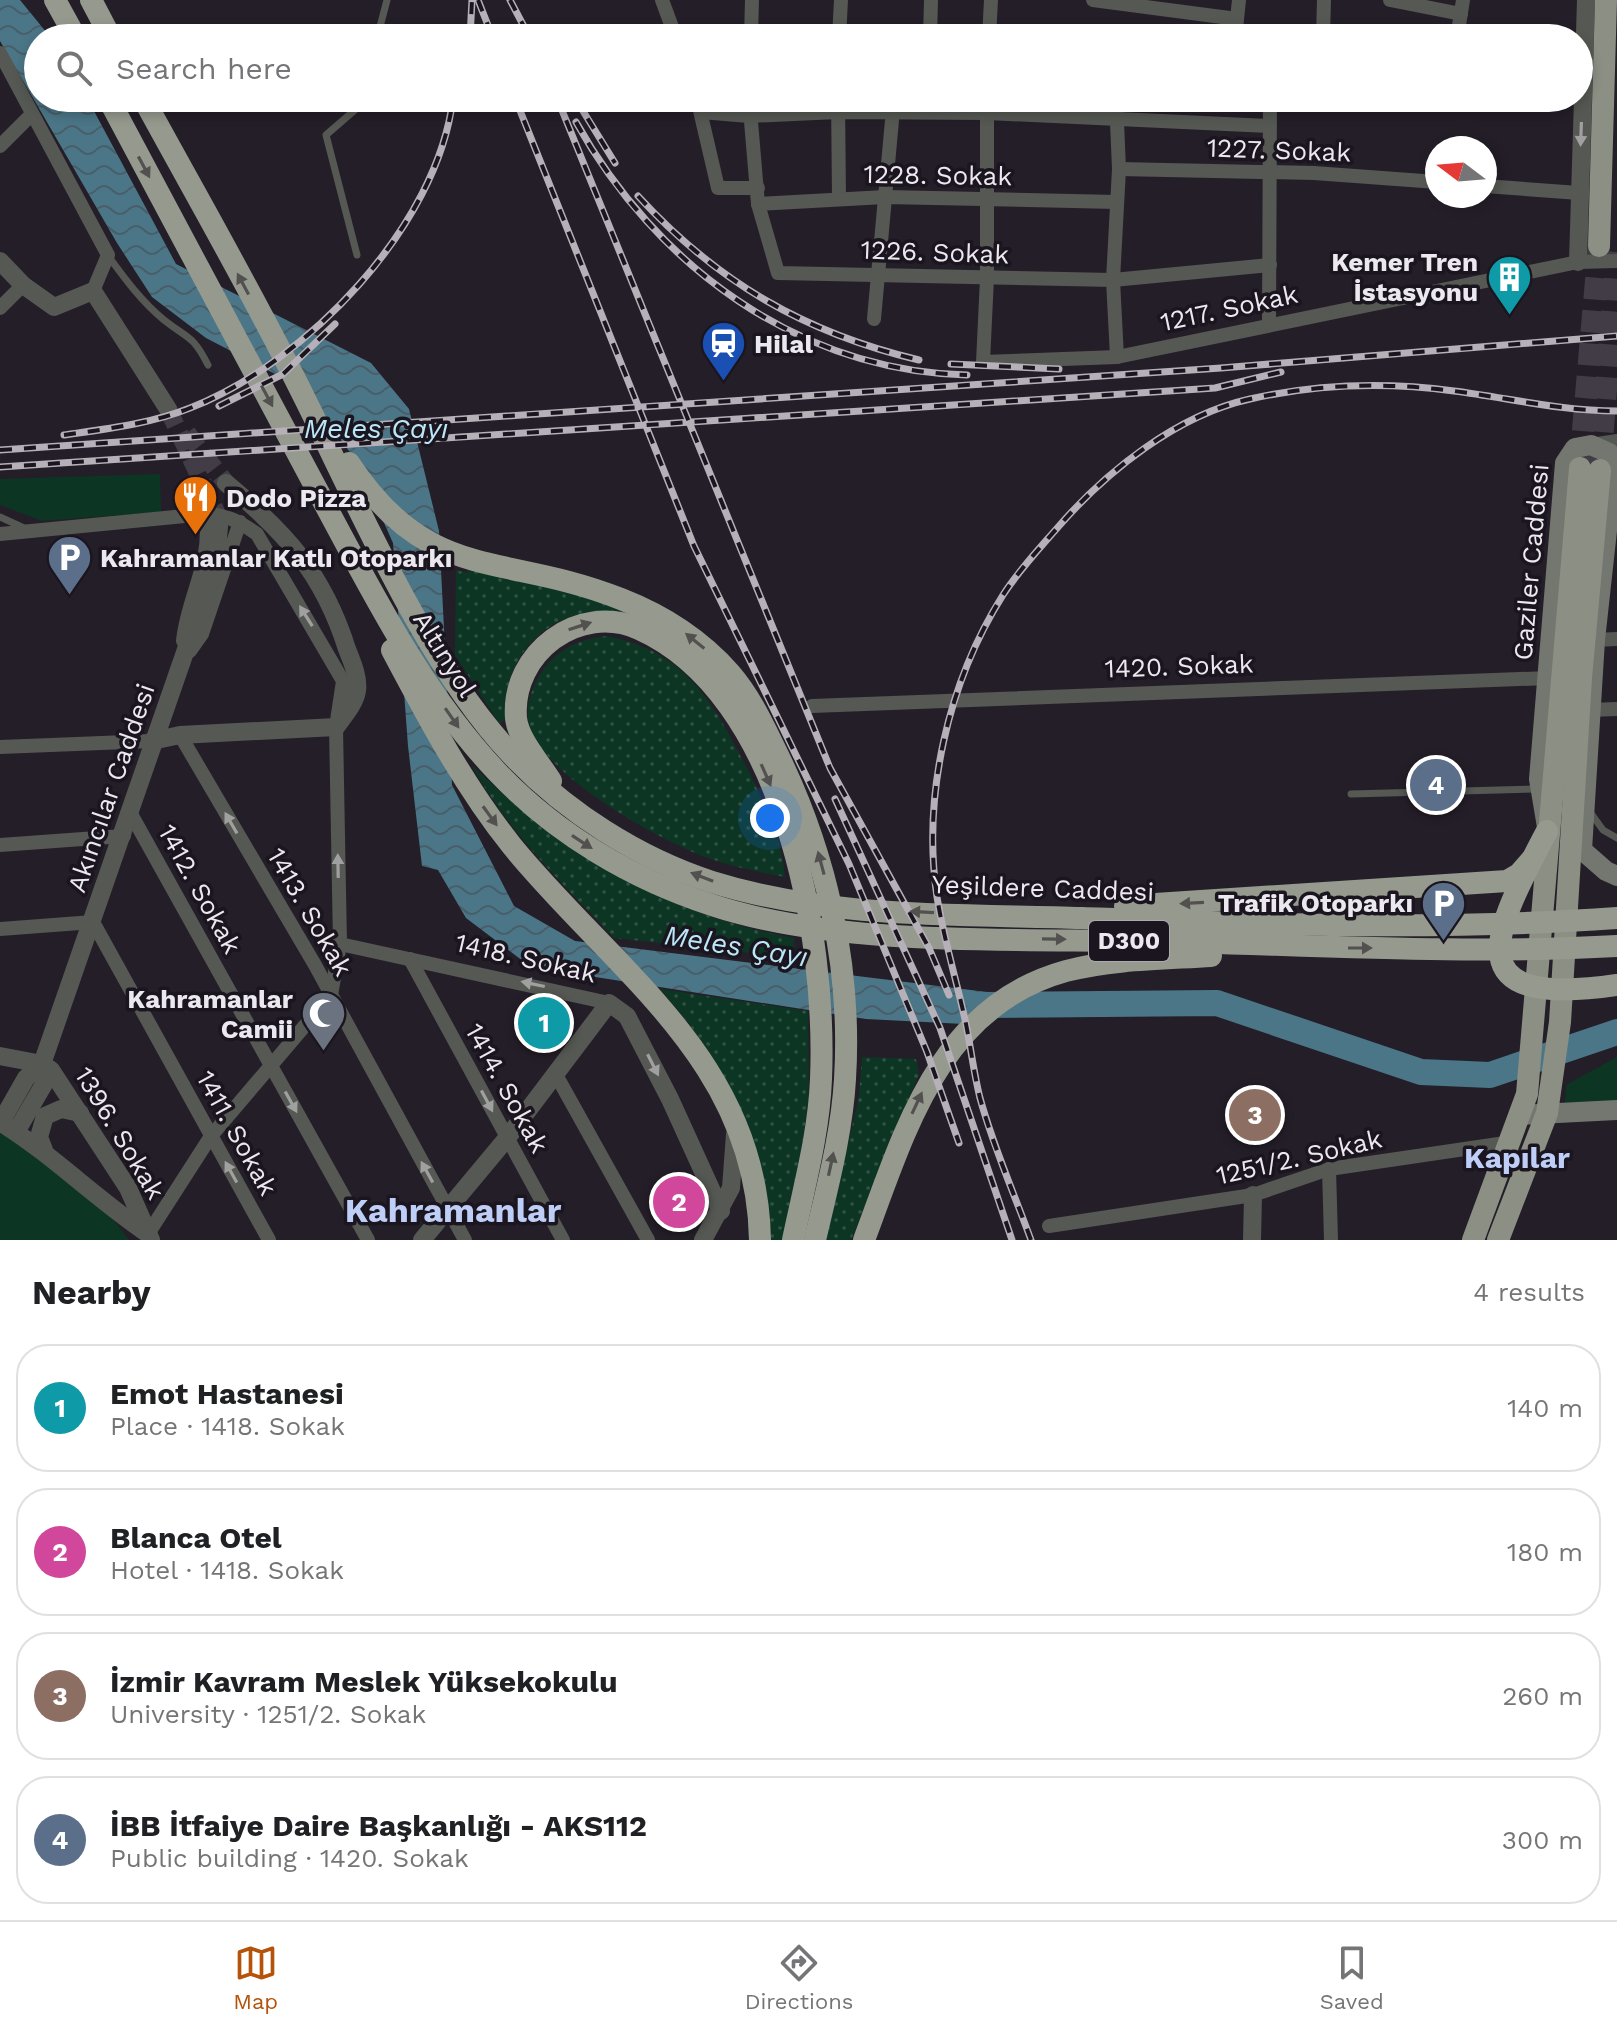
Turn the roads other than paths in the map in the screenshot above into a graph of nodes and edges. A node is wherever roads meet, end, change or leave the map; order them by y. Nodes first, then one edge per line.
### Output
1 (55, 0) edge
2 (91, 0) edge
3 (387, 0) edge
4 (662, 0) edge
5 (752, 0) edge
6 (841, 0) edge
7 (931, 0) edge
8 (991, 0) edge
9 (1093, 0) edge
10 (1239, 0) edge
11 (1324, 0) edge
12 (1390, 0) edge
13 (1586, 0) edge
14 (1606, 0) edge
15 (1134, 3) edge
16 (1462, 7) edge
17 (1237, 19) junction
18 (68, 24) edge
19 (104, 24) edge
20 (381, 24) edge
21 (671, 24) edge
22 (751, 24) edge
23 (840, 24) edge
24 (930, 24) edge
25 (990, 24) edge
26 (1236, 24) edge
27 (1323, 24) edge
28 (1584, 24) edge
29 (0, 53) edge
30 (24, 101) edge
31 (30, 112) edge
32 (115, 112) edge
33 (151, 112) edge
34 (353, 112) edge
35 (701, 112) edge
36 (731, 112) edge
37 (749, 112) edge
38 (781, 112) edge
39 (838, 112) edge
40 (879, 112) edge
41 (915, 112) edge
42 (987, 112) edge
43 (1052, 112) edge
44 (1117, 112) edge
45 (1270, 112) edge
46 (1580, 112) edge
47 (891, 114) junction
48 (31, 115) junction
49 (749, 116) junction
50 (1117, 118) junction
51 (1269, 126) junction
52 (0, 146) edge
53 (1119, 169) junction
54 (1270, 172) junction
55 (1425, 181) edge
56 (1497, 187) edge
57 (1579, 193) junction
58 (758, 196) junction
59 (885, 197) junction
60 (839, 199) junction
61 (986, 199) junction
62 (1117, 202) junction
63 (1599, 246) tunnel mouth
64 (108, 255) junction
65 (357, 255) dead end
66 (0, 261) edge
67 (1617, 261) edge
68 (1578, 262) junction
69 (1270, 265) junction
70 (877, 274) junction
71 (987, 278) junction
72 (1113, 280) junction
73 (23, 285) junction
74 (93, 291) junction
75 (0, 308) edge
76 (874, 319) dead end
77 (1269, 323) junction
78 (1117, 357) junction
79 (208, 365) dead end
80 (307, 402) junction
81 (168, 409) tunnel mouth
82 (1617, 441) edge
83 (1591, 445) junction
84 (1602, 464) edge
85 (226, 483) tunnel mouth
86 (0, 517) edge
87 (212, 520) junction
88 (240, 522) junction
89 (1612, 525) edge
90 (38, 533) junction
91 (0, 534) edge
92 (356, 561) junction
93 (1617, 639) edge
94 (1595, 640) junction
95 (180, 664) junction
96 (1548, 678) junction
97 (812, 706) dead end
98 (1617, 709) edge
99 (1590, 710) junction
100 (336, 727) junction
101 (180, 735) junction
102 (152, 741) junction
103 (0, 747) edge
104 (1539, 789) junction
105 (1351, 794) dead end
106 (1585, 805) junction
107 (571, 808) junction
108 (131, 814) junction
109 (1547, 831) junction
110 (124, 836) junction
111 (1617, 838) edge
112 (0, 845) edge
113 (1582, 850) junction
114 (1533, 858) junction
115 (1617, 876) edge
116 (1568, 899) junction
117 (1617, 908) edge
118 (1000, 915) junction
119 (1617, 918) edge
120 (93, 922) junction
121 (0, 929) edge
122 (976, 938) joint
123 (340, 944) junction
124 (1617, 946) edge
125 (1282, 948) junction
126 (1617, 954) edge
127 (410, 959) junction
128 (1617, 985) edge
129 (1538, 990) junction
130 (1563, 990) junction
131 (331, 995) junction
132 (609, 1003) junction
133 (0, 1056) edge
134 (42, 1064) junction
135 (272, 1068) junction
136 (555, 1073) junction
137 (1524, 1105) junction
138 (1548, 1105) junction
139 (1617, 1110) edge
140 (80, 1113) junction
141 (734, 1118) junction
142 (6, 1125) edge
143 (211, 1136) junction
144 (507, 1138) junction
145 (1512, 1142) junction
146 (44, 1150) junction
147 (1329, 1169) junction
148 (1253, 1195) junction
149 (448, 1210) junction
150 (721, 1211) junction
151 (1049, 1226) dead end
152 (150, 1237) edge
153 (269, 1240) edge
154 (368, 1240) edge
155 (422, 1240) edge
156 (465, 1240) edge
157 (563, 1240) edge
158 (648, 1240) edge
159 (703, 1240) edge
160 (760, 1240) edge
161 (793, 1240) edge
162 (815, 1240) edge
163 (864, 1240) edge
164 (1252, 1240) edge
165 (1331, 1240) edge
166 (1473, 1240) edge
167 (1498, 1240) edge

1 - 18 highway
2 - 19 highway
3 - 20 lane
4 - 21 street
5 - 22 street
6 - 23 street
7 - 24 street
8 - 25 street
9 - 15 street
10 - 17 street
11 - 27 street
12 - 16 street
13 - 28 street
14 - 63 main road
15 - 17 street
17 - 26 street
29 - 30 street
31 - 48 street
32 -> 92 highway, Altınyol
80 -> 33 highway
34 - 65 lane
35 - 58 street, 1228. Sokak
36 - 49 street
37 - 49 street, 1226. Sokak
38 - 49 street
39 - 60 street
40 - 47 street
41 - 47 street
42 - 61 street
43 - 50 street
44 - 50 street
45 - 51 street
46 -> 57 street
47 - 59 street
48 - 52 street
48 - 64 street
49 - 58 street, 1226. Sokak
50 - 51 street
50 - 53 street
51 - 54 street
53 - 54 street, 1227. Sokak
53 - 62 street
54 - 55 street, 1227. Sokak
54 - 69 street
56 - 57 street
57 - 68 street
58 - 60 street, 1228. Sokak
58 - 70 street, 1226. Sokak
59 - 60 street, 1228. Sokak
59 - 61 street, 1228. Sokak
59 - 70 street
61 - 62 street, 1228. Sokak
61 - 71 street
62 - 72 street
64 - 74 street
64 - 79 lane
66 - 73 street
67 - 68 street, 1217. Sokak
68 - 77 street, 1217. Sokak
69 - 72 street, 1226. Sokak
69 - 77 street
70 - 71 street, 1226. Sokak
70 - 76 street
71 - 72 street, 1226. Sokak
71 - 78 street, 1217. Sokak
72 - 78 street
73 - 74 street
73 - 75 street
74 - 81 street
77 - 78 street, 1217. Sokak
80 - 107 highway, Yeşildere Caddesi
162 -> 80 highway
82 - 83 street
83 - 84 main road
83 - 96 main road, Gaziler Caddesi
84 - 89 main road
84 - 109 main road, Gaziler Caddesi
84 - 116 main road
85 - 100 street
86 - 90 lane
87 - 88 street
87 - 90 street
87 - 95 street, Akıncılar Caddesi
88 - 95 street
100 -> 88 street
89 - 94 main road
90 - 91 street
92 -> 122 highway, Altınyol
92 -> 141 highway
93 - 94 street
94 - 99 main road
95 - 102 street, Akıncılar Caddesi
96 - 97 street, 1420. Sokak
96 - 104 main road, Gaziler Caddesi
98 - 99 street
99 - 106 main road
100 - 101 street
123 -> 100 street
101 - 102 street
131 -> 101 street, 1413. Sokak
102 - 103 street
102 - 108 street, Akıncılar Caddesi
104 - 105 lane
104 - 109 main road, Gaziler Caddesi
106 - 111 lane
106 - 113 main road
118 -> 107 highway, Yeşildere Caddesi
107 -> 161 highway
108 - 110 street, Akıncılar Caddesi
108 - 135 street, 1412. Sokak
109 - 114 highway
109 - 129 main road, Gaziler Caddesi
110 - 112 street
110 - 120 street, Akıncılar Caddesi
113 - 115 main road
113 - 116 main road
114 -> 118 highway
114 - 129 highway
116 - 130 main road
117 - 126 highway
118 - 119 highway, Yeşildere Caddesi
120 - 121 street
120 - 134 street, Akıncılar Caddesi
120 - 143 street, 1411. Sokak
122 -> 125 highway, Yeşildere Caddesi / D300
123 - 127 street, 1418. Sokak
123 - 131 street
125 -> 124 highway, Yeşildere Caddesi
163 -> 125 highway
132 -> 127 street, 1418. Sokak
127 -> 144 street, 1414. Sokak
128 - 130 highway
129 - 130 highway
129 - 137 main road, Gaziler Caddesi
130 - 138 main road
131 - 135 street
149 -> 131 street, 1413. Sokak
132 - 136 street
132 -> 150 street, 1418. Sokak
133 - 134 street
134 - 140 street, 1396. Sokak
134 - 142 street
135 - 143 street
135 -> 154 street, 1412. Sokak
136 - 144 street
136 - 158 street
137 - 138 main road
137 - 145 main road, Gaziler Caddesi
138 - 139 main road
138 - 167 main road
140 - 146 street
140 - 152 street, 1396. Sokak
141 - 150 street
141 - 160 highway
142 - 146 street, 1396. Sokak
143 - 152 street
153 -> 143 street, 1411. Sokak
144 - 149 street
144 - 157 street, 1414. Sokak
145 - 147 street, 1251/2. Sokak
145 - 166 main road, Gaziler Caddesi
146 - 152 street, 1396. Sokak
147 - 148 street, 1251/2. Sokak
147 - 165 street
148 - 151 street, 1251/2. Sokak
148 - 164 street
149 - 155 street
149 - 156 street, 1413. Sokak
150 - 159 street

